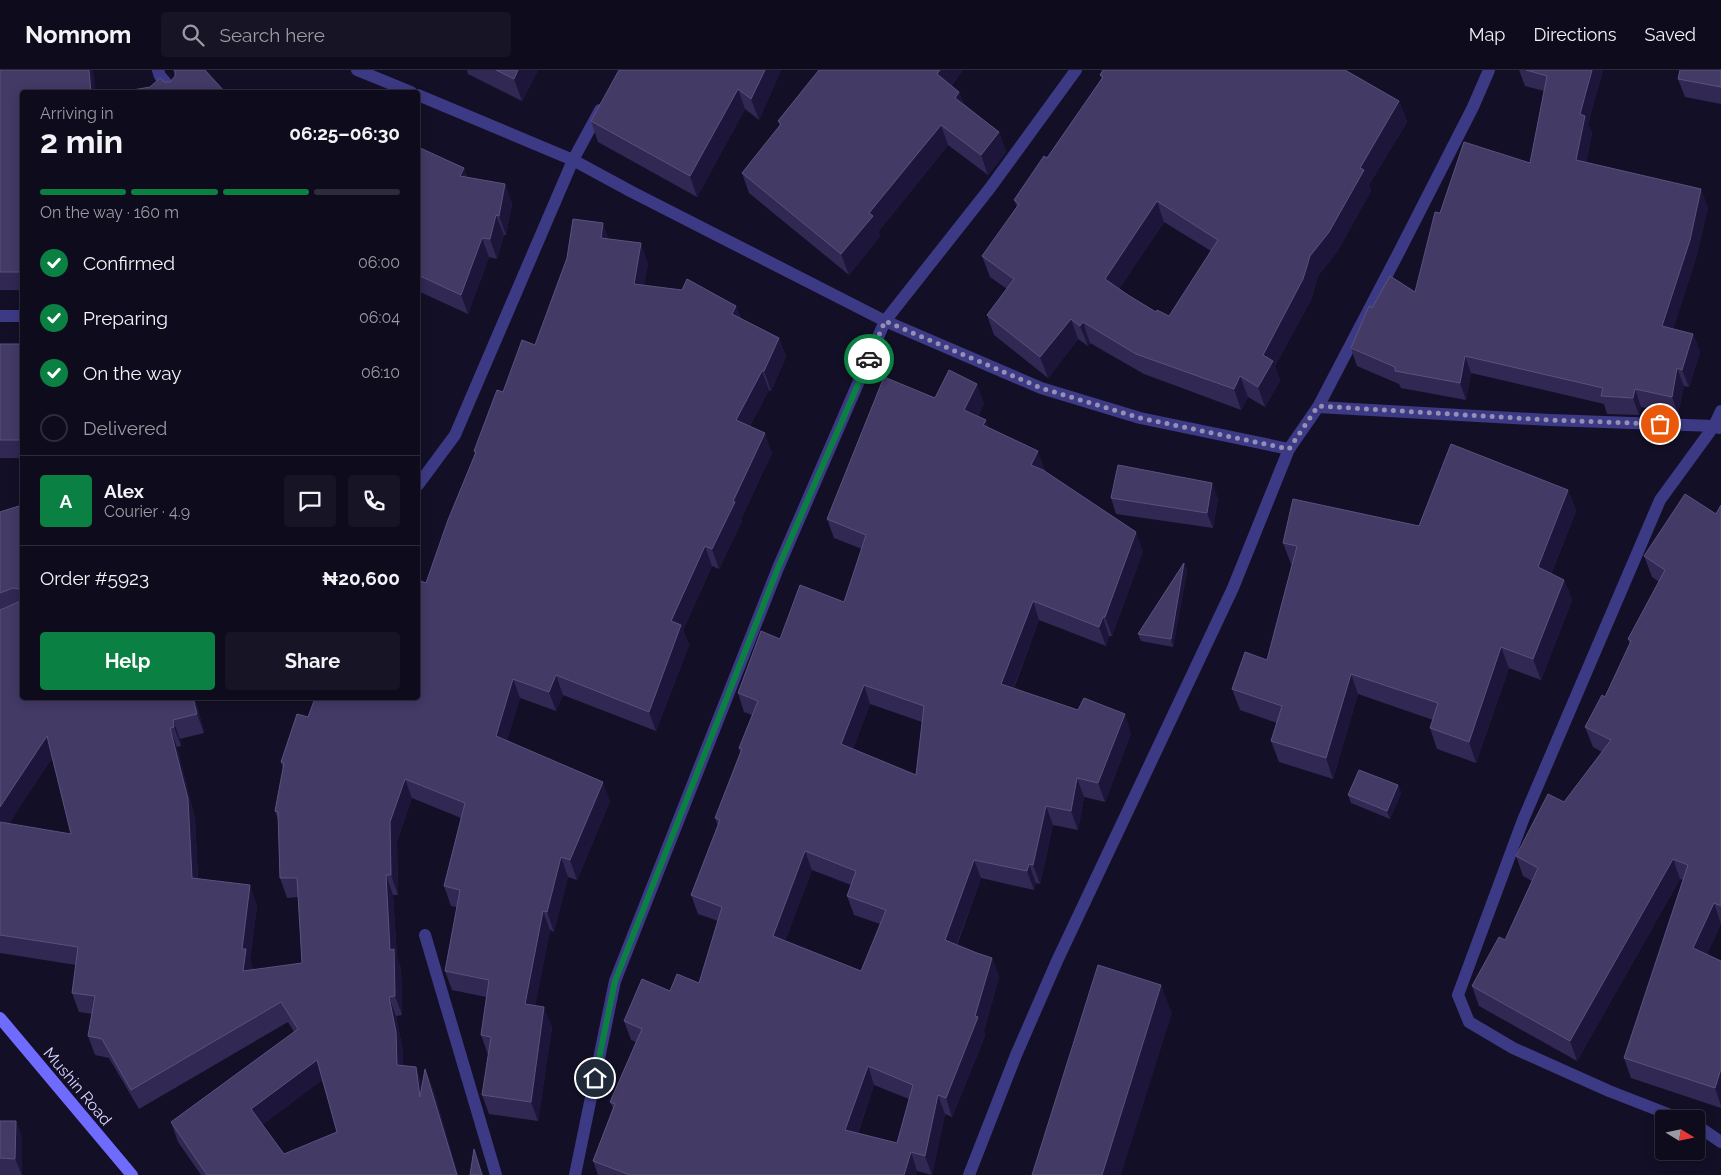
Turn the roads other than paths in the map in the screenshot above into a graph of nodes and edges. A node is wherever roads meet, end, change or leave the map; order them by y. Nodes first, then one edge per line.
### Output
1 (158, 70) edge
2 (357, 70) edge
3 (1076, 70) edge
4 (1489, 70) edge
5 (172, 90) edge
6 (406, 90) edge
7 (420, 96) edge
8 (603, 103) edge
9 (573, 160) junction
10 (0, 316) edge
11 (20, 316) edge
12 (885, 321) junction
13 (1318, 406) junction
14 (1721, 411) edge
15 (1718, 427) edge
16 (1289, 449) junction
17 (420, 482) edge
18 (425, 935) dead end
19 (0, 1018) edge
20 (1658, 1110) edge
21 (1705, 1131) edge
22 (1721, 1142) edge
23 (132, 1175) edge
24 (496, 1175) edge
25 (575, 1175) edge
26 (969, 1175) edge

1 - 5 street
2 - 6 street
3 - 12 street
4 - 13 street
7 - 9 street
8 - 9 street
9 - 12 street
9 - 17 street
10 - 11 street
12 - 16 street
12 - 25 street
13 - 15 street
13 - 16 street
14 - 15 street
15 - 20 street
16 - 26 street
18 - 24 street
19 - 23 main road, Mushin Road
21 - 22 street

